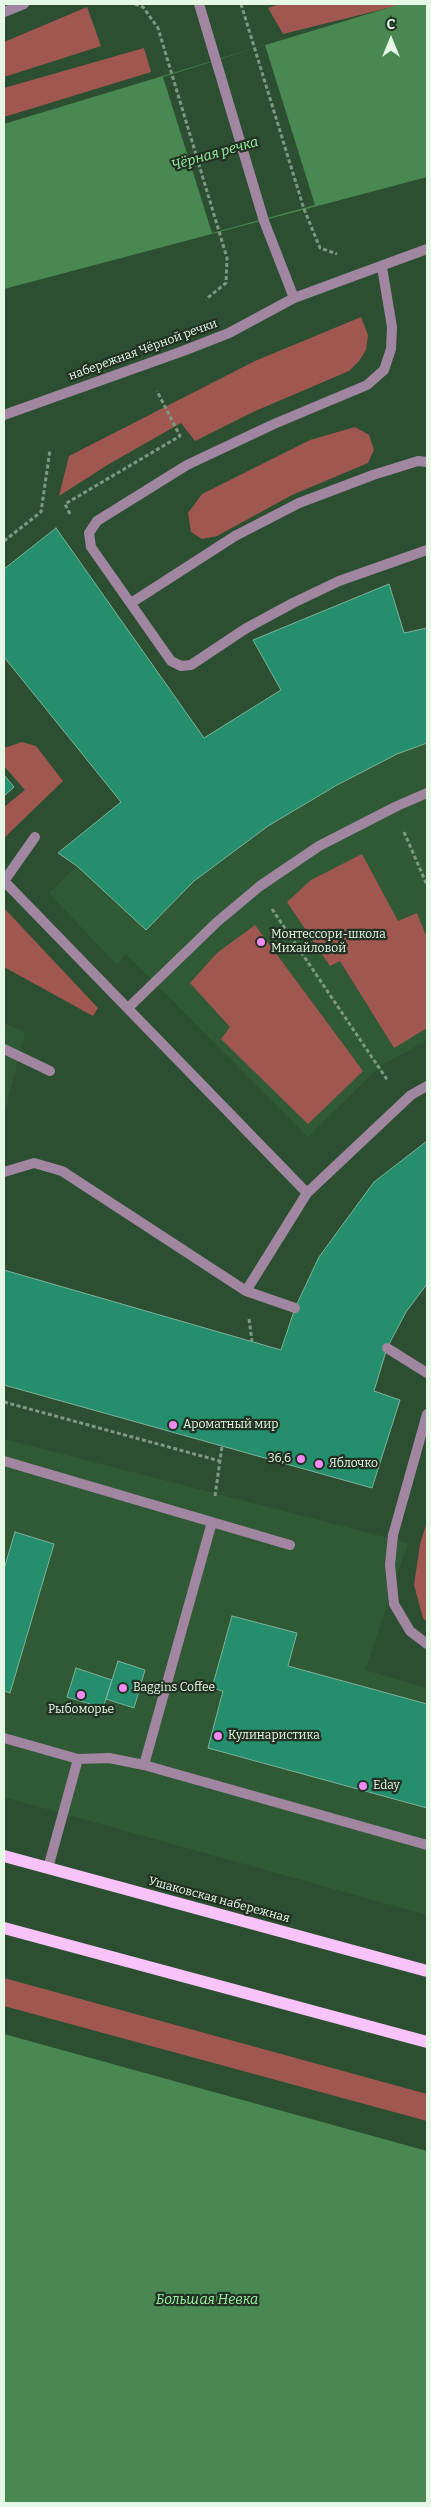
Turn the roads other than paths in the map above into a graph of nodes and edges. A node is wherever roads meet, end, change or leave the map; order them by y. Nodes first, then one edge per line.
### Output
1 (24, 4) edge
2 (199, 4) edge
3 (4, 12) edge
4 (427, 249) edge
5 (382, 267) junction
6 (294, 298) junction
7 (4, 415) edge
8 (427, 462) edge
9 (427, 550) edge
10 (131, 603) junction
11 (427, 793) edge
12 (35, 837) dead end
13 (4, 881) edge
14 (128, 1008) junction
15 (4, 1049) edge
16 (50, 1072) dead end
17 (427, 1086) edge
18 (4, 1172) edge
19 (307, 1193) junction
20 (246, 1291) junction
21 (295, 1308) dead end
22 (387, 1348) dead end
23 (427, 1373) edge
24 (427, 1414) edge
25 (4, 1461) edge
26 (212, 1522) junction
27 (290, 1545) dead end
28 (427, 1644) edge
29 (4, 1738) edge
30 (78, 1759) junction
31 (144, 1765) junction
32 (427, 1845) edge
33 (4, 1856) edge
34 (48, 1868) junction
35 (4, 1928) edge
36 (427, 1971) edge
37 (427, 2042) edge

1 - 3 street
2 - 6 street
4 - 5 street, набережная Чёрной речки
5 - 6 street, набережная Чёрной речки
5 - 10 street
6 - 7 street, набережная Чёрной речки
8 - 10 street
9 - 10 street
11 - 14 street
12 - 13 street
13 - 14 street
14 - 19 street
15 - 16 street
17 - 19 street
18 - 20 street
19 - 20 street
20 - 21 street
22 - 23 street
24 - 28 street
25 - 26 street
26 - 27 street
26 - 31 street
29 - 30 street
30 - 31 street
30 - 34 street
31 - 32 street
33 - 34 main road, Ушаковская набережная
34 - 36 main road, Ушаковская набережная
35 - 37 main road

